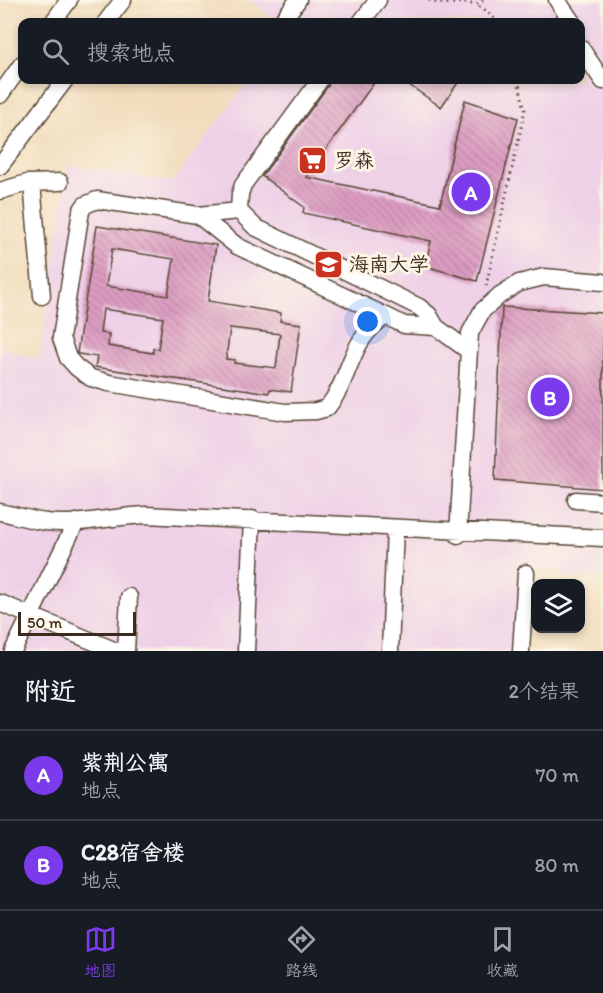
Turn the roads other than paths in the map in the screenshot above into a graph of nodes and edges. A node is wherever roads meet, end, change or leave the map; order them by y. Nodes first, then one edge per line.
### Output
1 (69, 0) edge
2 (123, 0) edge
3 (298, 0) edge
4 (378, 0) edge
5 (56, 18) edge
6 (109, 18) edge
7 (284, 18) edge
8 (364, 18) edge
9 (585, 42) edge
10 (585, 54) edge
11 (603, 69) edge
12 (18, 70) edge
13 (603, 81) edge
14 (62, 84) edge
15 (317, 84) edge
16 (0, 95) edge
17 (0, 166) edge
18 (60, 182) dead end
19 (32, 183) junction
20 (0, 191) edge
21 (240, 211) junction
22 (198, 215) junction
23 (603, 282) edge
24 (42, 296) dead end
25 (386, 316) junction
26 (436, 327) junction
27 (469, 351) junction
28 (576, 500) dead end
29 (603, 502) edge
30 (0, 512) edge
31 (0, 519) edge
32 (252, 522) junction
33 (70, 525) junction
34 (399, 531) junction
35 (459, 532) junction
36 (603, 538) edge
37 (603, 544) edge
38 (526, 573) dead end
39 (129, 597) dead end
40 (0, 603) edge
41 (27, 613) junction
42 (6, 651) edge
43 (13, 651) edge
44 (116, 651) edge
45 (126, 651) edge
46 (246, 651) edge
47 (390, 651) edge
48 (398, 651) edge
49 (521, 651) edge

1 - 5 street
2 - 6 street
3 - 7 street
4 - 8 street
9 - 11 street
10 - 13 street
12 - 16 street
14 - 17 street
15 - 21 street
18 - 19 street
19 - 20 street
19 - 24 street
21 - 22 street
21 - 26 street
22 - 25 street
22 - 25 street
23 - 27 street
25 - 26 street
26 - 27 street
27 - 35 street
28 - 29 street
30 - 33 street
31 - 33 street
32 - 33 street
32 - 34 street
32 - 46 street
33 - 41 street
34 - 35 street
34 - 47 street
34 - 48 street
35 - 36 street
35 - 37 street
38 - 49 street
39 - 45 street
40 - 41 street
41 - 42 street
41 - 43 street
41 - 44 street

